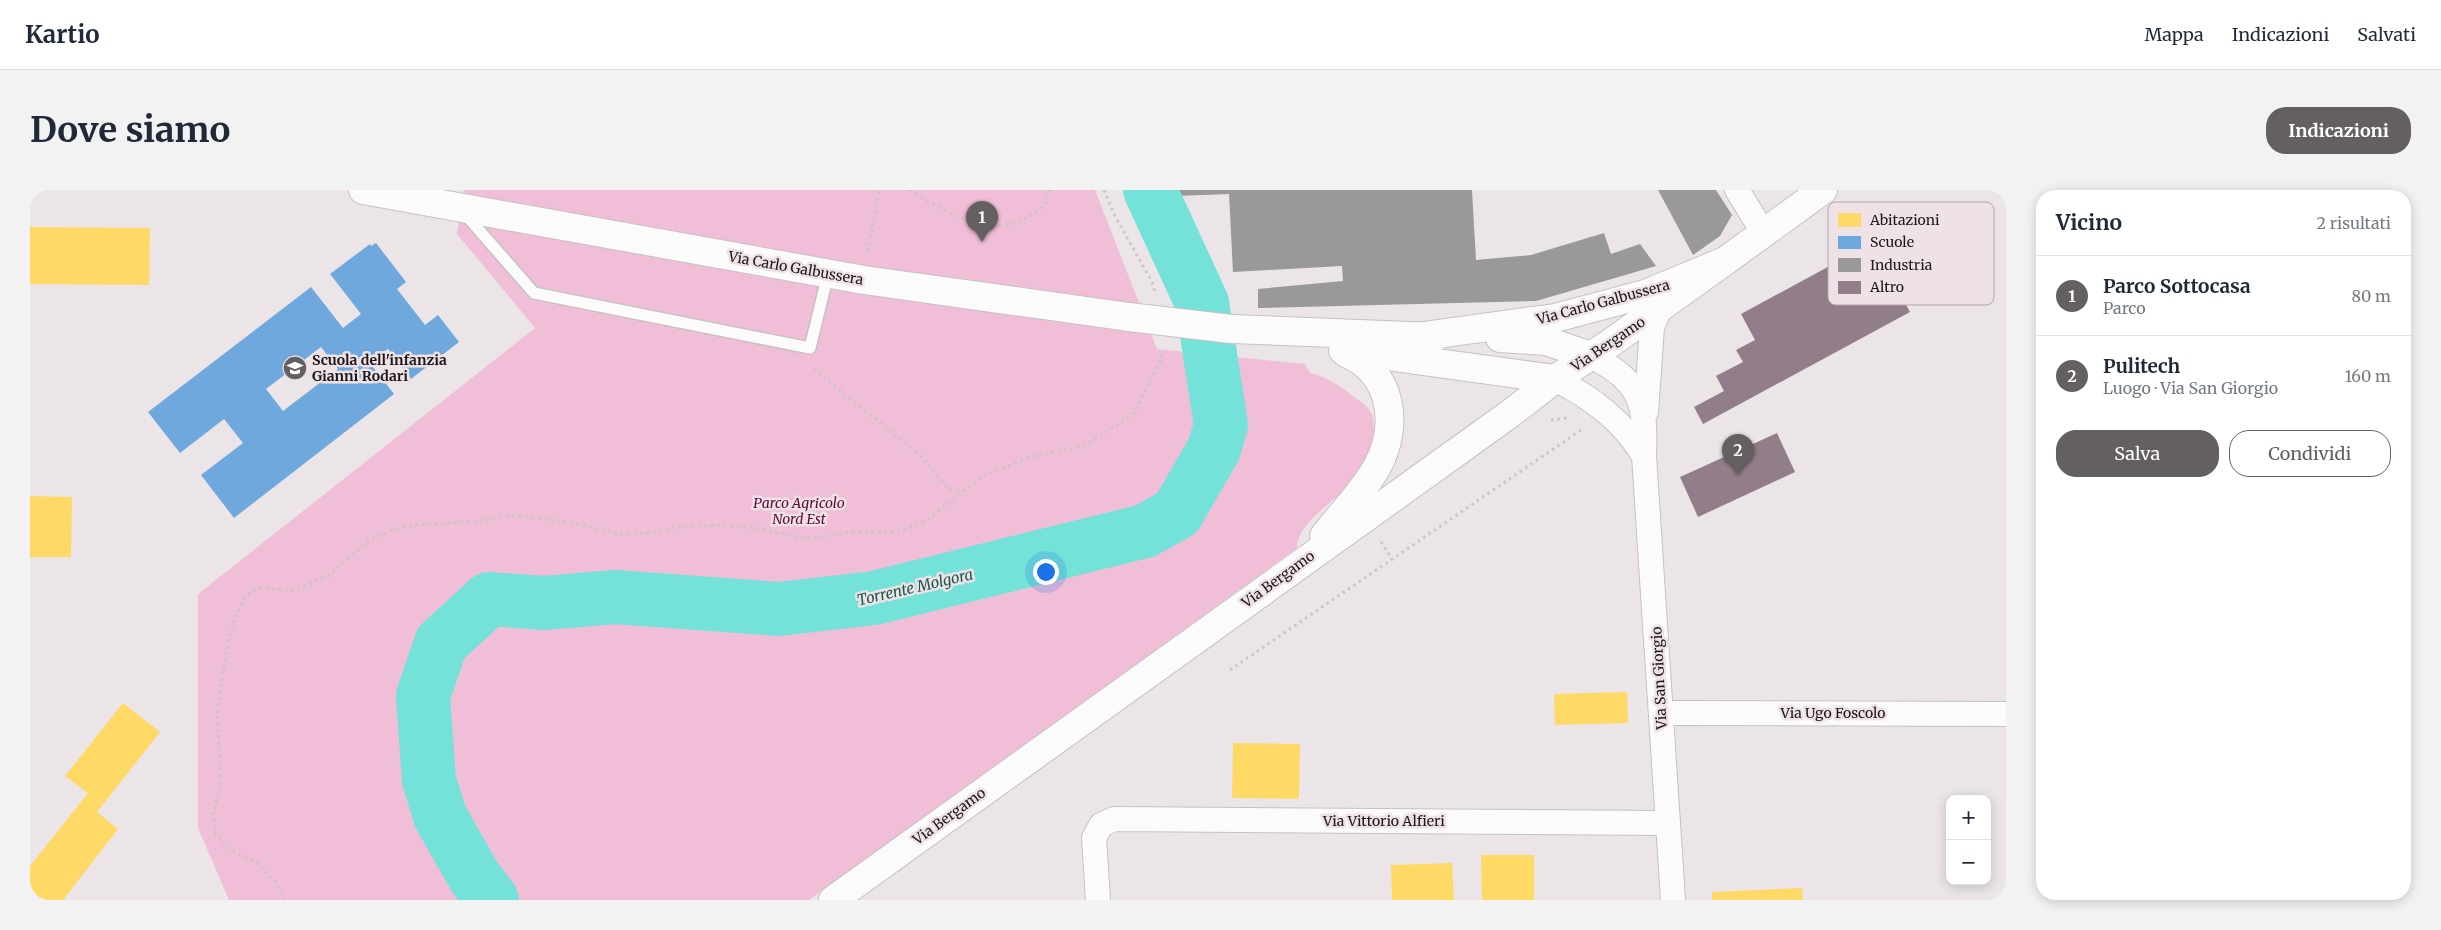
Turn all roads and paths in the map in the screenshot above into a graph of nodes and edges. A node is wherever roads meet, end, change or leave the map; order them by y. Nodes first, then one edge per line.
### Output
1 (363, 190) edge
2 (878, 190) edge
3 (910, 190) edge
4 (1049, 190) edge
5 (1104, 190) edge
6 (1737, 190) edge
7 (1823, 190) edge
8 (458, 206) junction
9 (1764, 234) junction
10 (1725, 262) junction
11 (828, 274) junction
12 (864, 280) junction
13 (1156, 296) dead end
14 (1660, 308) junction
15 (1231, 330) junction
16 (1416, 337) junction
17 (1164, 343) dead end
18 (810, 348) junction
19 (1335, 349) junction
20 (1591, 356) junction
21 (1555, 379) junction
22 (1645, 422) junction
23 (1590, 423) dead end
24 (1644, 456) junction
25 (962, 492) junction
26 (1381, 542) dead end
27 (1306, 560) junction
28 (1392, 560) junction
29 (1230, 670) dead end
30 (1661, 713) junction
31 (2006, 714) edge
32 (1668, 823) junction
33 (285, 900) edge
34 (833, 900) edge
35 (1098, 900) edge
36 (1673, 900) edge

1 - 8 street, Via Carlo Galbussera
2 - 12 path
3 - 4 path
5 - 13 path
6 - 9 street
7 - 9 street, Via Carlo Galbussera
8 - 11 street, Via Carlo Galbussera
8 - 18 lane
9 - 10 street, Via Carlo Galbussera
10 - 14 street, Via Bergamo
10 - 16 street, Via Carlo Galbussera
11 - 12 street, Via Carlo Galbussera
11 - 18 lane
12 - 15 street, Via Carlo Galbussera, bridge
14 - 20 street, Via Bergamo
14 - 22 street, Via San Giorgio
15 - 16 street, Via Carlo Galbussera
15 - 19 street, Via Carlo Galbussera
16 - 20 street, Via Carlo Galbussera
17 - 25 path
18 - 25 path
19 - 21 street, Via Carlo Galbussera
19 - 27 street, Via Carlo Galbussera
20 - 21 street, Via Bergamo
20 - 22 street, Via San Giorgio
21 - 24 street
21 - 27 street, Via Bergamo
22 - 24 street, Via San Giorgio
23 - 28 path
24 - 30 street, Via San Giorgio
25 - 33 path
26 - 28 path
27 - 34 street, Via Bergamo
28 - 29 path
30 - 31 street, Via Ugo Foscolo
30 - 32 street, Via San Giorgio
32 - 35 street, Via Vittorio Alfieri
32 - 36 street, Via San Giorgio

